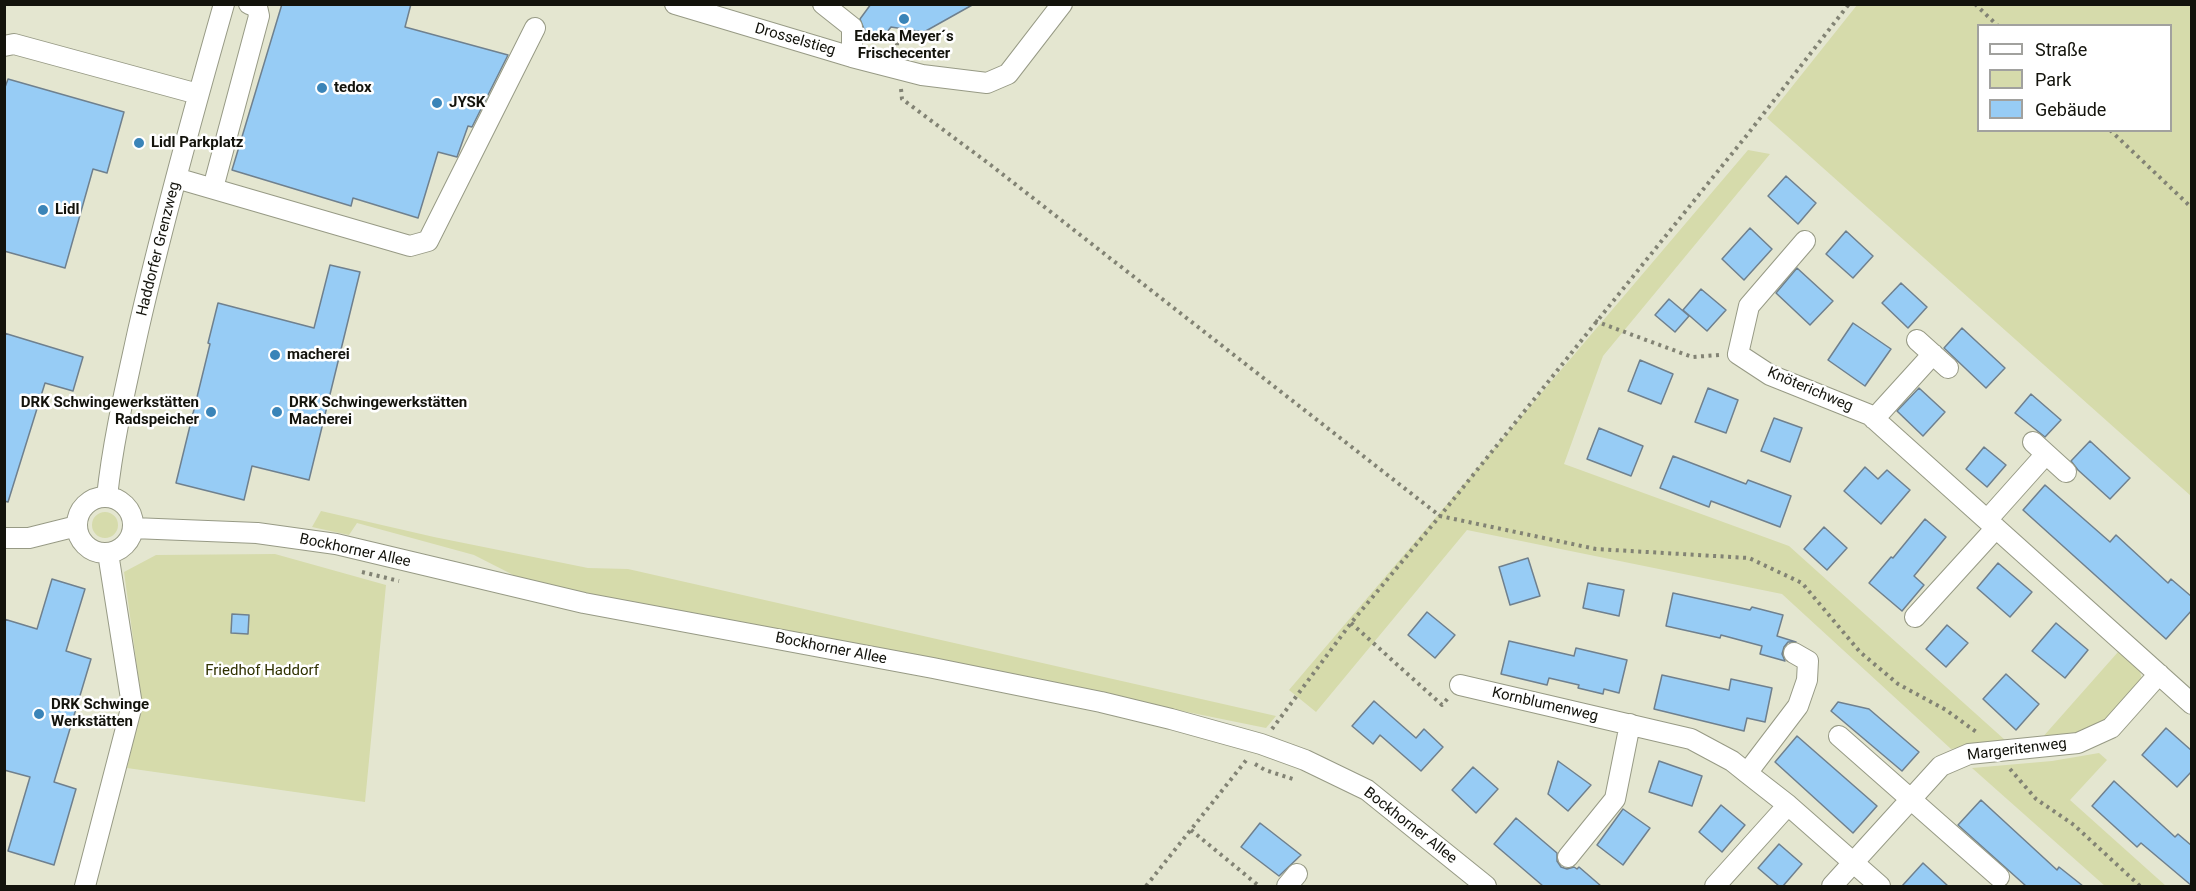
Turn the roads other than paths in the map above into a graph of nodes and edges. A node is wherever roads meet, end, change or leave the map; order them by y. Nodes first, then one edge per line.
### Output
1 (224, 4) edge
2 (249, 4) edge
3 (675, 4) edge
4 (823, 4) edge
5 (1062, 4) edge
6 (535, 28) dead end
7 (4, 46) edge
8 (852, 57) junction
9 (198, 94) junction
10 (176, 178) junction
11 (213, 188) junction
12 (1805, 241) dead end
13 (1917, 340) dead end
14 (1933, 354) junction
15 (1948, 368) dead end
16 (1874, 419) junction
17 (2066, 472) dead end
18 (107, 497) junction
19 (1991, 524) junction
20 (76, 526) junction
21 (133, 528) junction
22 (4, 538) edge
23 (108, 553) junction
24 (1915, 617) dead end
25 (1794, 653) dead end
26 (2159, 675) junction
27 (1460, 685) road end
28 (2192, 704) edge
29 (1630, 724) junction
30 (1839, 736) dead end
31 (1747, 772) junction
32 (1911, 799) junction
33 (1788, 805) junction
34 (1568, 857) dead end
35 (1853, 862) junction
36 (1999, 877) dead end
37 (85, 886) edge
38 (1486, 886) edge
39 (1715, 886) edge
40 (1832, 886) edge
41 (1880, 886) edge

1 - 9 street, Haddorfer Grenzweg
2 - 11 street
3 - 8 street, Drosselstieg
4 - 8 street
5 - 8 street, Drosselstieg
6 - 11 street
7 - 9 street
9 - 10 street, Haddorfer Grenzweg
10 - 11 street
10 - 18 street, Haddorfer Grenzweg
12 - 16 street, Knöterichweg
13 - 14 street
14 - 15 street
14 - 16 street
16 - 19 street, Knöterichweg
17 - 19 street
18 - 20 street
18 - 21 street
19 - 24 street
19 - 26 street, Knöterichweg
20 - 22 street
20 - 23 street
21 - 23 street
21 - 38 street, Bockhorner Allee
23 - 37 street
25 - 31 street
26 - 28 street, Knöterichweg
26 - 32 street, Margeritenweg
27 - 29 street, Kornblumenweg
29 - 31 street, Kornblumenweg
29 - 34 street
30 - 32 street
31 - 33 street, Kornblumenweg
32 - 35 street, Margeritenweg
32 - 36 street
33 - 35 street, Kornblumenweg
33 - 39 street
35 - 40 street, Margeritenweg
35 - 41 street, Kornblumenweg

